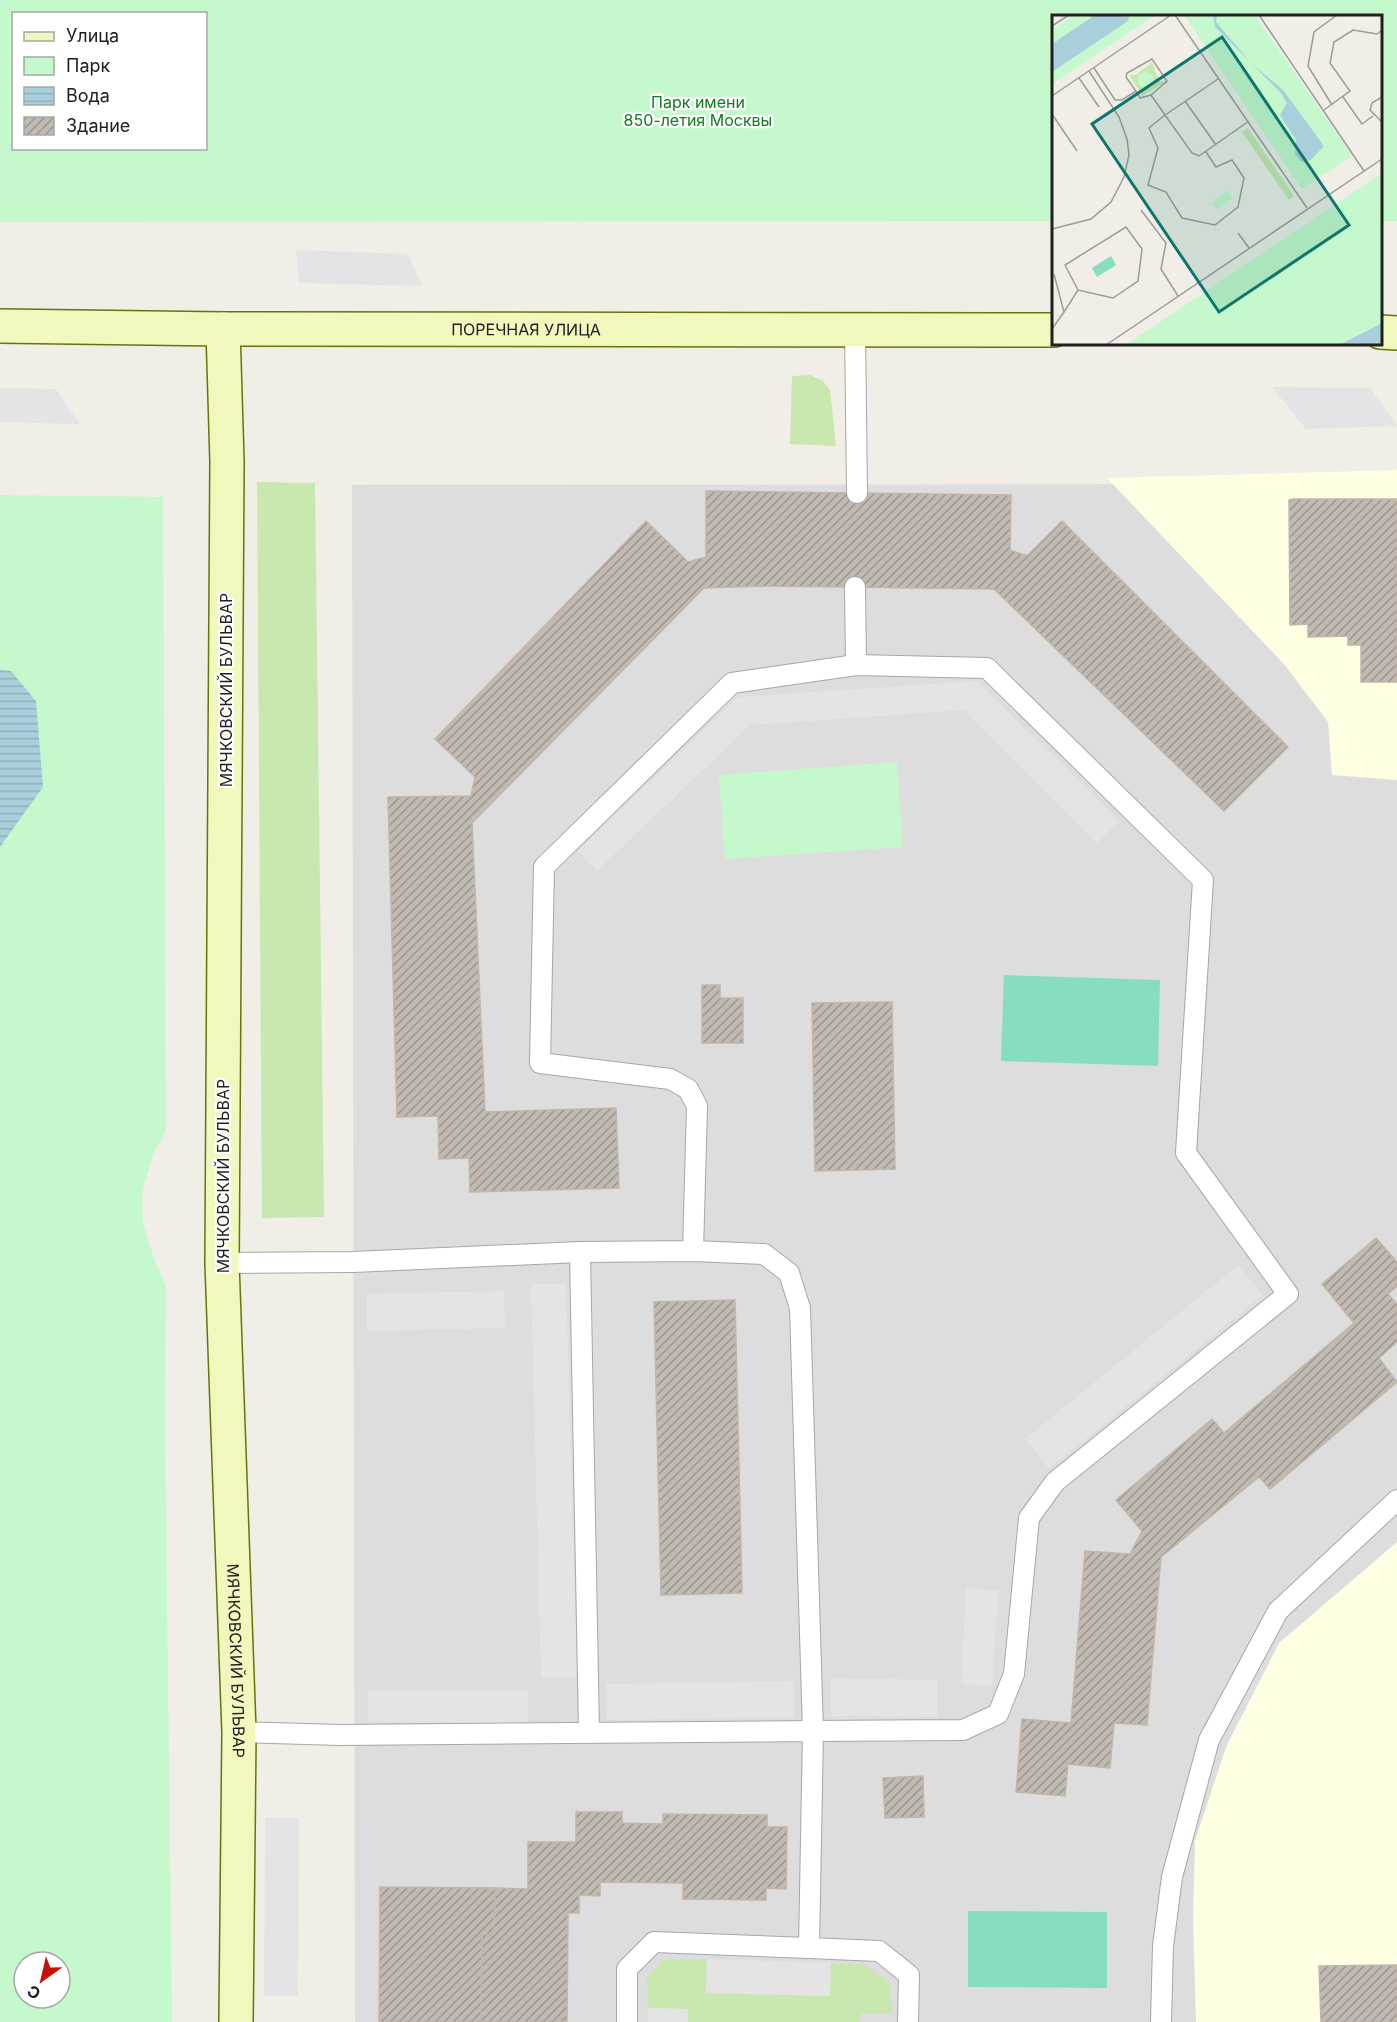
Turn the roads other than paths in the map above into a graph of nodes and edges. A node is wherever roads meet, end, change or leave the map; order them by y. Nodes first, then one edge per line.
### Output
1 (0, 326) edge
2 (855, 328) junction
3 (223, 329) junction
4 (1052, 330) edge
5 (1382, 332) edge
6 (1397, 333) edge
7 (857, 493) dead end
8 (855, 587) dead end
9 (856, 665) junction
10 (693, 1251) junction
11 (580, 1252) junction
12 (222, 1263) junction
13 (1397, 1500) edge
14 (813, 1731) junction
15 (239, 1732) junction
16 (589, 1732) junction
17 (809, 1948) junction
18 (236, 2022) edge
19 (627, 2022) edge
20 (908, 2022) edge
21 (1161, 2022) edge

1 - 3 street, ПОРЕЧНАЯ УЛИЦА
2 - 3 street, ПОРЕЧНАЯ УЛИЦА
2 - 4 street, ПОРЕЧНАЯ УЛИЦА
2 - 7 lane
3 - 12 street, МЯЧКОВСКИЙ БУЛЬВАР
5 - 6 street
8 - 9 lane
9 - 10 lane
9 - 14 lane
10 - 11 lane
10 - 14 lane
11 - 12 lane
11 - 16 lane
12 - 15 street, МЯЧКОВСКИЙ БУЛЬВАР
13 - 21 lane
14 - 16 lane
14 - 17 lane
15 - 16 lane
15 - 18 street, МЯЧКОВСКИЙ БУЛЬВАР
17 - 19 lane
17 - 20 lane

